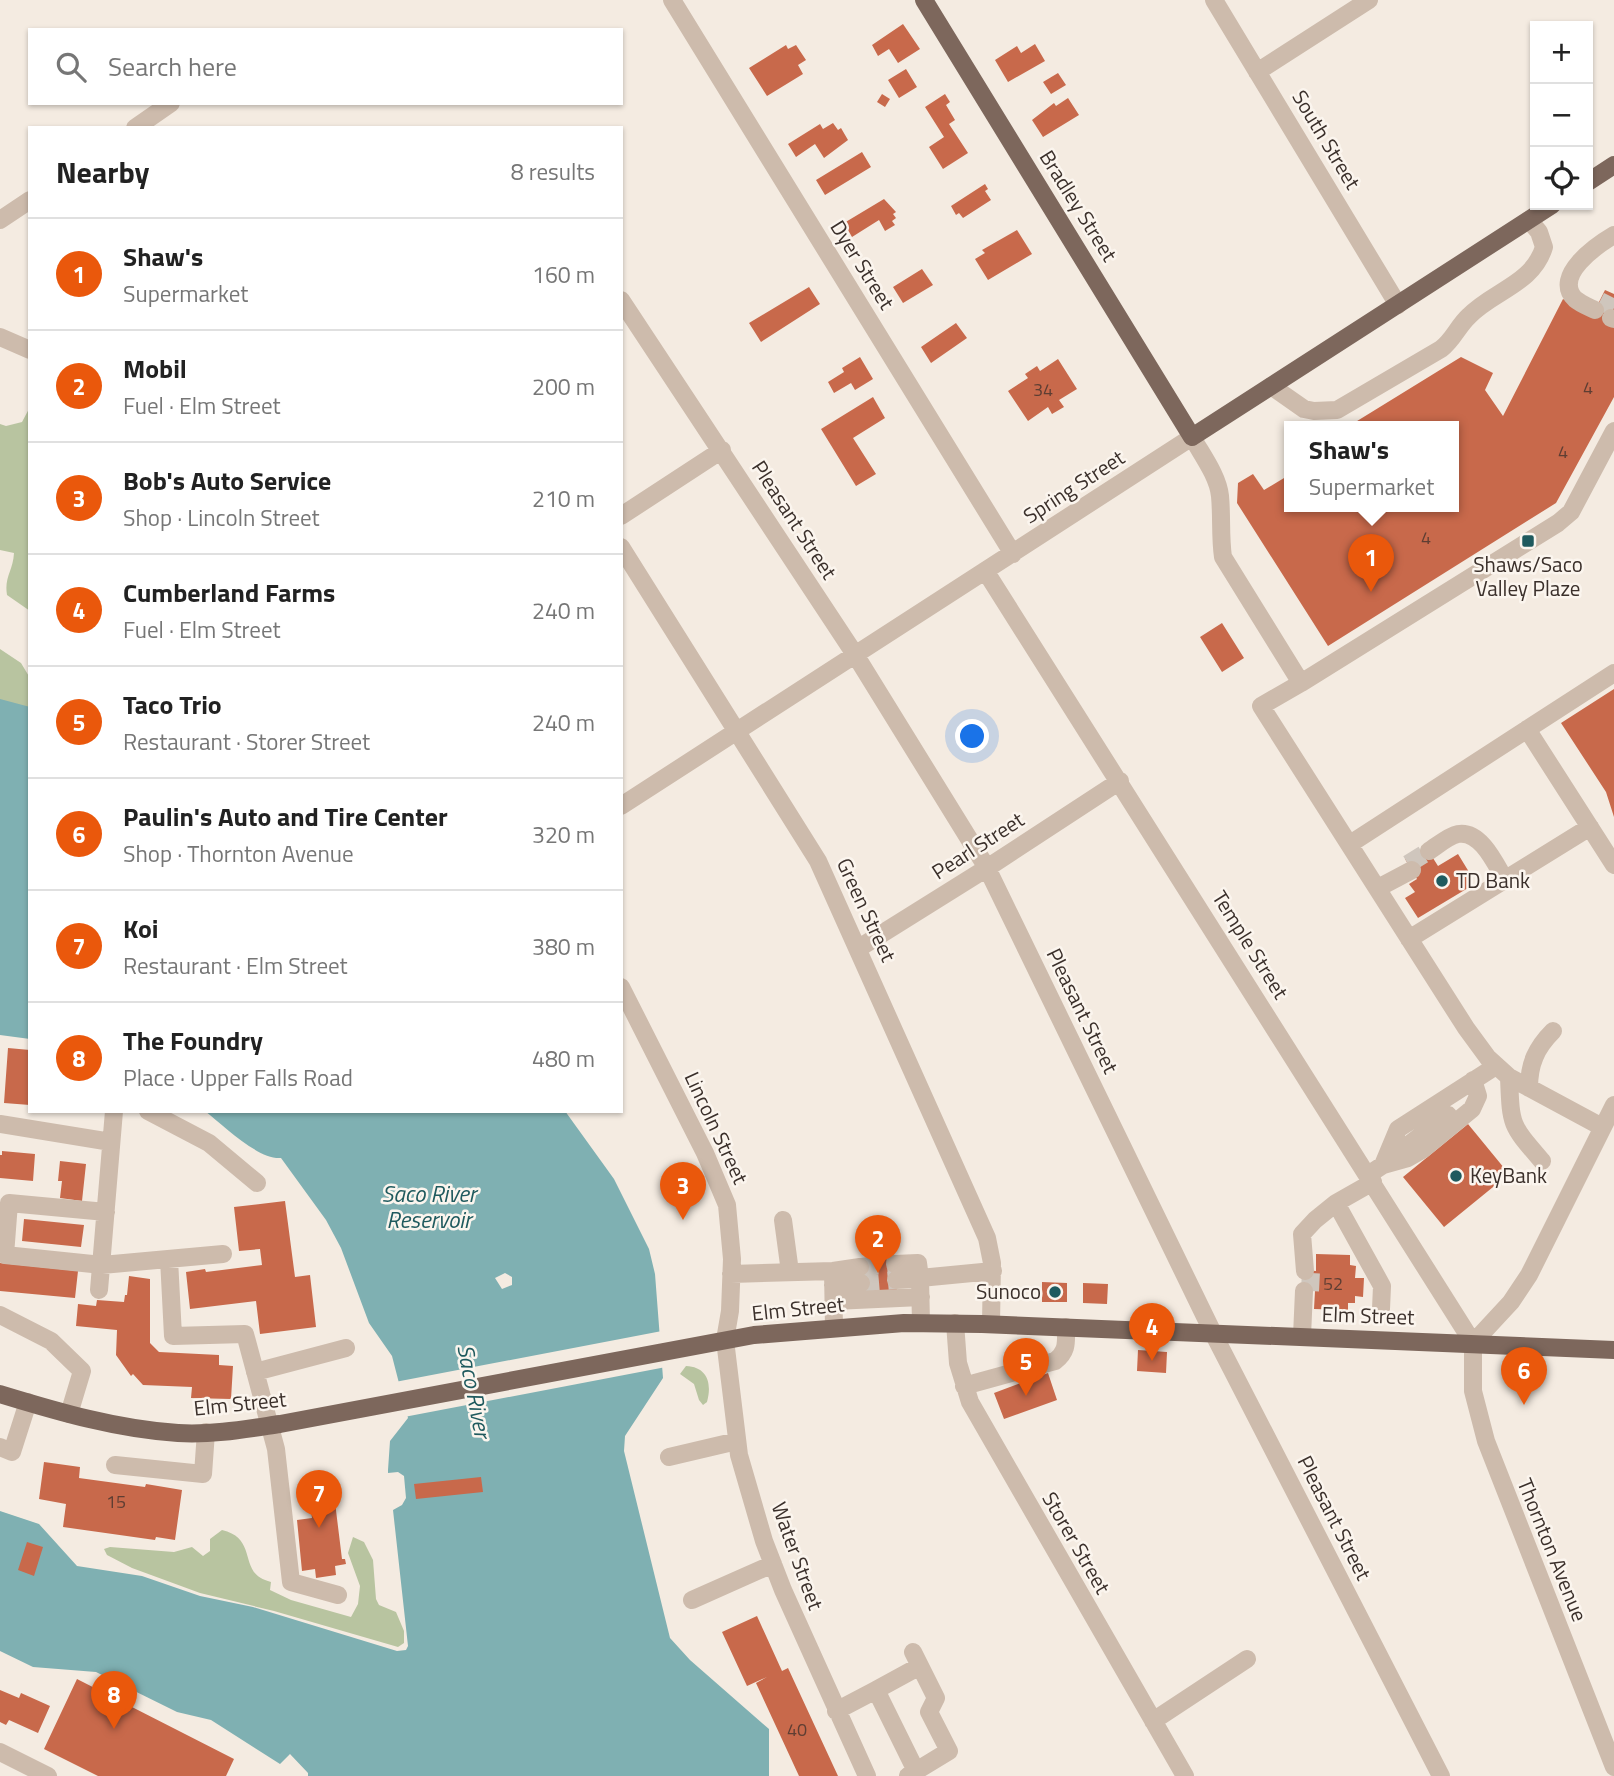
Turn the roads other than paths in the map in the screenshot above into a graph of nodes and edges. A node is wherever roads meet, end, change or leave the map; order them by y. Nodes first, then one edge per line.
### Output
1 (672, 0) edge
2 (924, 0) edge
3 (1214, 0) edge
4 (1369, 0) edge
5 (1257, 72) junction
6 (168, 105) edge
7 (138, 126) edge
8 (1614, 165) edge
9 (1593, 179) edge
10 (28, 201) edge
11 (1544, 210) edge
12 (0, 220) edge
13 (1529, 220) junction
14 (1614, 235) edge
15 (623, 303) edge
16 (1398, 304) junction
17 (1605, 312) tunnel mouth
18 (0, 337) edge
19 (28, 349) edge
20 (1271, 386) junction
21 (1614, 431) edge
22 (1192, 437) junction
23 (722, 450) junction
24 (623, 515) edge
25 (623, 550) edge
26 (1013, 554) junction
27 (986, 572) junction
28 (856, 656) junction
29 (1614, 673) edge
30 (1301, 683) junction
31 (1527, 729) junction
32 (738, 730) junction
33 (1120, 781) junction
34 (623, 805) edge
35 (1590, 827) junction
36 (1350, 844) junction
37 (1431, 855) tunnel mouth
38 (1614, 865) edge
39 (1410, 867) tunnel mouth
40 (987, 868) junction
41 (1505, 880) junction
42 (1380, 887) junction
43 (1409, 939) junction
44 (859, 948) junction
45 (623, 991) edge
46 (1553, 1031) dead end
47 (1503, 1071) junction
48 (1529, 1088) junction
49 (1614, 1105) edge
50 (114, 1113) edge
51 (152, 1113) edge
52 (0, 1124) edge
53 (1602, 1127) junction
54 (111, 1142) junction
55 (1542, 1161) dead end
56 (1374, 1174) junction
57 (257, 1183) dead end
58 (1336, 1203) junction
59 (106, 1212) junction
60 (783, 1220) dead end
61 (223, 1254) dead end
62 (169, 1259) junction
63 (102, 1265) junction
64 (993, 1271) junction
65 (1308, 1271) tunnel mouth
66 (790, 1272) junction
67 (895, 1272) tunnel mouth
68 (731, 1274) junction
69 (860, 1275) tunnel mouth
70 (920, 1278) junction
71 (833, 1285) junction
72 (99, 1290) dead end
73 (1307, 1291) tunnel mouth
74 (921, 1297) junction
75 (1381, 1309) dead end
76 (0, 1315) edge
77 (921, 1323) junction
78 (955, 1323) junction
79 (992, 1324) junction
80 (1066, 1327) junction
81 (834, 1328) junction
82 (1213, 1333) junction
83 (1302, 1336) junction
84 (725, 1340) junction
85 (1473, 1343) junction
86 (346, 1348) dead end
87 (1614, 1350) edge
88 (255, 1372) junction
89 (964, 1385) junction
90 (0, 1394) edge
91 (28, 1402) junction
92 (69, 1414) junction
93 (269, 1425) junction
94 (206, 1432) junction
95 (737, 1441) junction
96 (0, 1447) edge
97 (669, 1457) dead end
98 (114, 1465) dead end
99 (773, 1564) junction
100 (338, 1595) dead end
101 (692, 1600) dead end
102 (1247, 1660) dead end
103 (876, 1690) junction
104 (836, 1711) junction
105 (1153, 1721) junction
106 (0, 1752) edge
107 (1614, 1767) edge
108 (912, 1774) edge
109 (48, 1776) edge
110 (867, 1776) edge
111 (1185, 1776) edge
112 (1441, 1776) edge

1 - 26 street, Dyer Street
2 - 22 main road, Bradley Street
3 - 5 street, South Street
4 - 5 street
5 - 16 street, South Street
6 - 7 street
8 - 9 main road
10 - 12 street
11 - 13 main road, Spring Street
13 - 16 main road, Spring Street
13 - 20 street
14 - 17 street
15 - 23 street, Pleasant Street
16 - 20 main road, Spring Street
18 - 19 street
20 - 22 main road, Spring Street
21 - 30 street
22 - 26 street, Spring Street
22 - 30 street
23 - 24 street
23 - 28 street, Pleasant Street
25 - 32 street, Green Street
26 - 27 street, Spring Street
27 - 28 street, Spring Street
27 - 33 street, Temple Street
28 - 32 street, Spring Street
28 - 40 street, Pleasant Street
29 - 31 street
30 - 36 street
31 - 35 street
31 - 36 street
32 - 34 street, Spring Street
32 - 44 street, Green Street
33 - 40 street, Pearl Street
33 - 56 street, Temple Street
35 - 38 street
35 - 41 street
36 - 42 street
37 - 41 street
39 - 42 street
40 - 44 street, Pearl Street
40 - 82 street, Pleasant Street
41 - 43 street
42 - 43 street
43 - 47 street
44 - 64 street, Green Street
45 - 68 street, Lincoln Street
46 - 48 street
47 - 48 street
47 - 55 street
47 - 56 street
48 - 53 street
49 - 53 street
50 - 54 street
51 - 57 street
52 - 54 street
53 - 85 street
54 - 59 street
56 - 58 street
56 - 85 street, Temple Street
58 - 65 street
58 - 75 street
59 - 63 street
59 - 63 street
60 - 66 street
61 - 62 street
62 - 63 street
62 - 88 street
63 - 72 street
64 - 70 street
64 - 79 street, Green Street
66 - 68 street
66 - 71 street
67 - 70 street
68 - 84 street, Lincoln Street
69 - 71 street
70 - 74 street
71 - 74 street
71 - 81 street
73 - 83 street
74 - 77 street
76 - 92 street
77 - 78 main road, Elm Street
77 - 81 main road, Elm Street
78 - 79 main road, Elm Street
78 - 89 street, Storer Street
79 - 80 main road, Elm Street
80 - 82 main road, Elm Street
80 - 89 street
81 - 84 main road, Elm Street
82 - 83 main road, Elm Street
82 - 112 street, Pleasant Street
83 - 85 main road, Elm Street
84 - 93 main road, Elm Street
84 - 95 street, Water Street
85 - 87 main road, Elm Street
85 - 107 street, Thornton Avenue
86 - 88 street
88 - 93 street
89 - 105 street, Storer Street
90 - 91 main road, Elm Street
91 - 92 main road, Elm Street
91 - 96 street
92 - 94 main road, Elm Street
93 - 94 main road, Elm Street
93 - 100 street
94 - 98 street
95 - 97 street
95 - 99 street, Water Street
99 - 101 street
99 - 104 street, Water Street
102 - 105 street
103 - 104 street
103 - 108 street
103 - 108 street
104 - 110 street, Water Street
105 - 111 street, Storer Street
106 - 109 street

